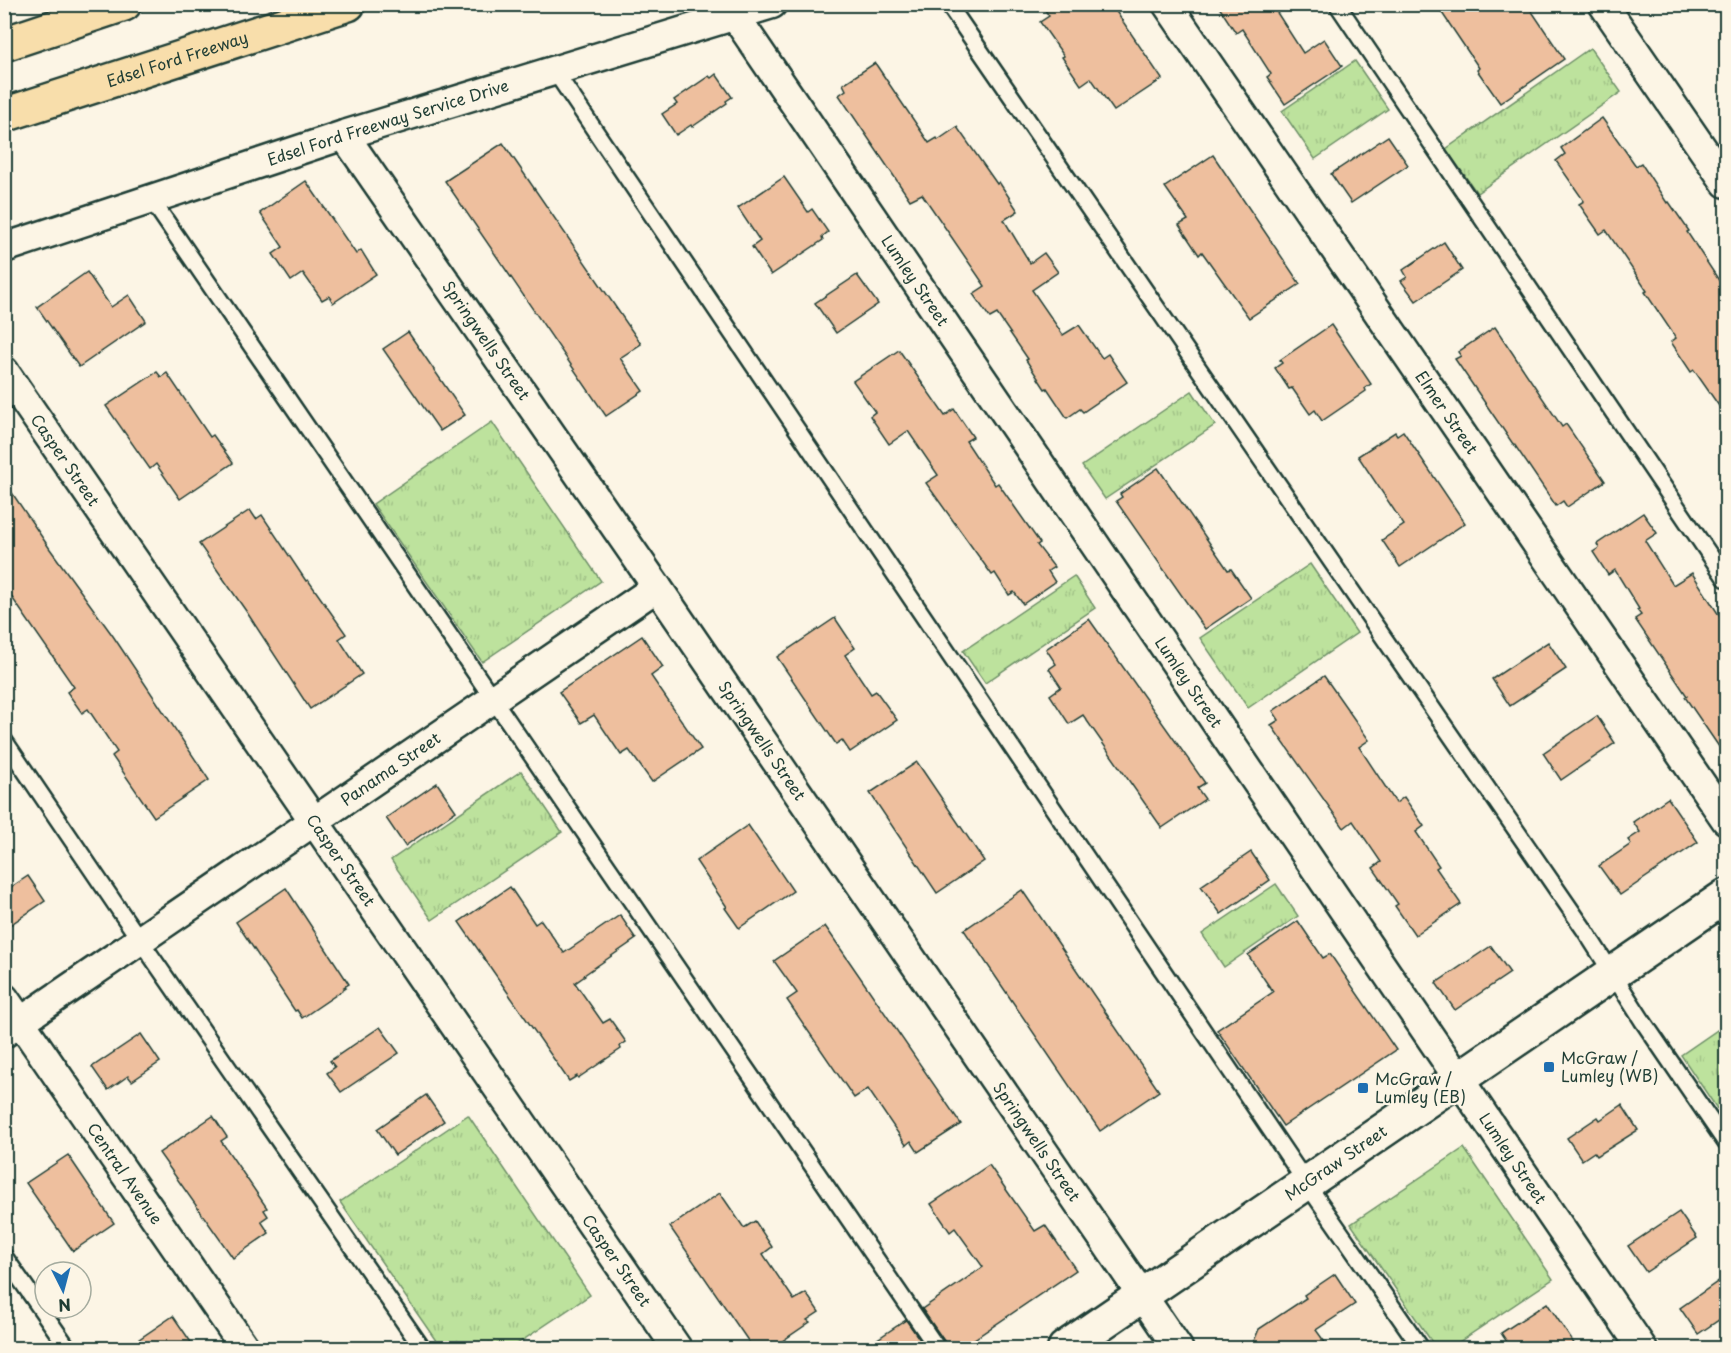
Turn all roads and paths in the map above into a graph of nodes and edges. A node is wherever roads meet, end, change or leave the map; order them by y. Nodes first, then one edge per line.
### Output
1 (124, 4) edge
2 (348, 4) edge
3 (772, 4) edge
4 (948, 4) edge
5 (1167, 4) edge
6 (1337, 4) edge
7 (1603, 4) edge
8 (735, 16) junction
9 (4, 44) edge
10 (554, 70) junction
11 (4, 115) edge
12 (344, 135) junction
13 (1726, 183) edge
14 (151, 199) junction
15 (4, 248) edge
16 (4, 371) edge
17 (1726, 579) edge
18 (657, 587) junction
19 (493, 699) junction
20 (4, 740) edge
21 (1726, 820) edge
22 (314, 821) junction
23 (1726, 896) edge
24 (141, 941) junction
25 (1613, 974) junction
26 (4, 998) edge
27 (13, 1028) edge
28 (1459, 1080) junction
29 (1726, 1143) edge
30 (1307, 1184) junction
31 (4, 1257) edge
32 (1143, 1296) junction
33 (68, 1348) edge
34 (245, 1348) edge
35 (422, 1348) edge
36 (677, 1348) edge
37 (938, 1348) edge
38 (1065, 1348) edge
39 (1178, 1348) edge
40 (1421, 1348) edge
41 (1642, 1348) edge

1 - 9 highway
2 - 11 highway, Edsel Ford Freeway
3 - 8 street, Edsel Ford Freeway Service Drive
4 - 25 lane
5 - 21 street, Elmer Street
6 - 17 lane
7 - 13 street
8 - 10 street, Edsel Ford Freeway Service Drive
8 - 28 street, Lumley Street
10 - 12 street, Edsel Ford Freeway Service Drive
10 - 30 lane
12 - 14 street, Edsel Ford Freeway Service Drive
12 - 18 street, Springwells Street
14 - 15 street, Edsel Ford Freeway Service Drive
14 - 19 lane
16 - 22 street, Casper Street
18 - 19 street, Panama Street
18 - 32 street, Springwells Street
19 - 22 street, Panama Street
19 - 37 lane
20 - 24 lane
22 - 24 street, Panama Street
22 - 36 street, Casper Street
23 - 25 street, McGraw Street
24 - 27 street, Panama Street
24 - 35 lane
25 - 28 street, McGraw Street
25 - 29 lane
26 - 27 street, Central Avenue
27 - 34 street, Central Avenue
28 - 30 street, McGraw Street
28 - 41 street, Lumley Street
30 - 32 street, McGraw Street
30 - 40 lane
31 - 33 lane
32 - 38 street, McGraw Street
32 - 39 street, Springwells Street

